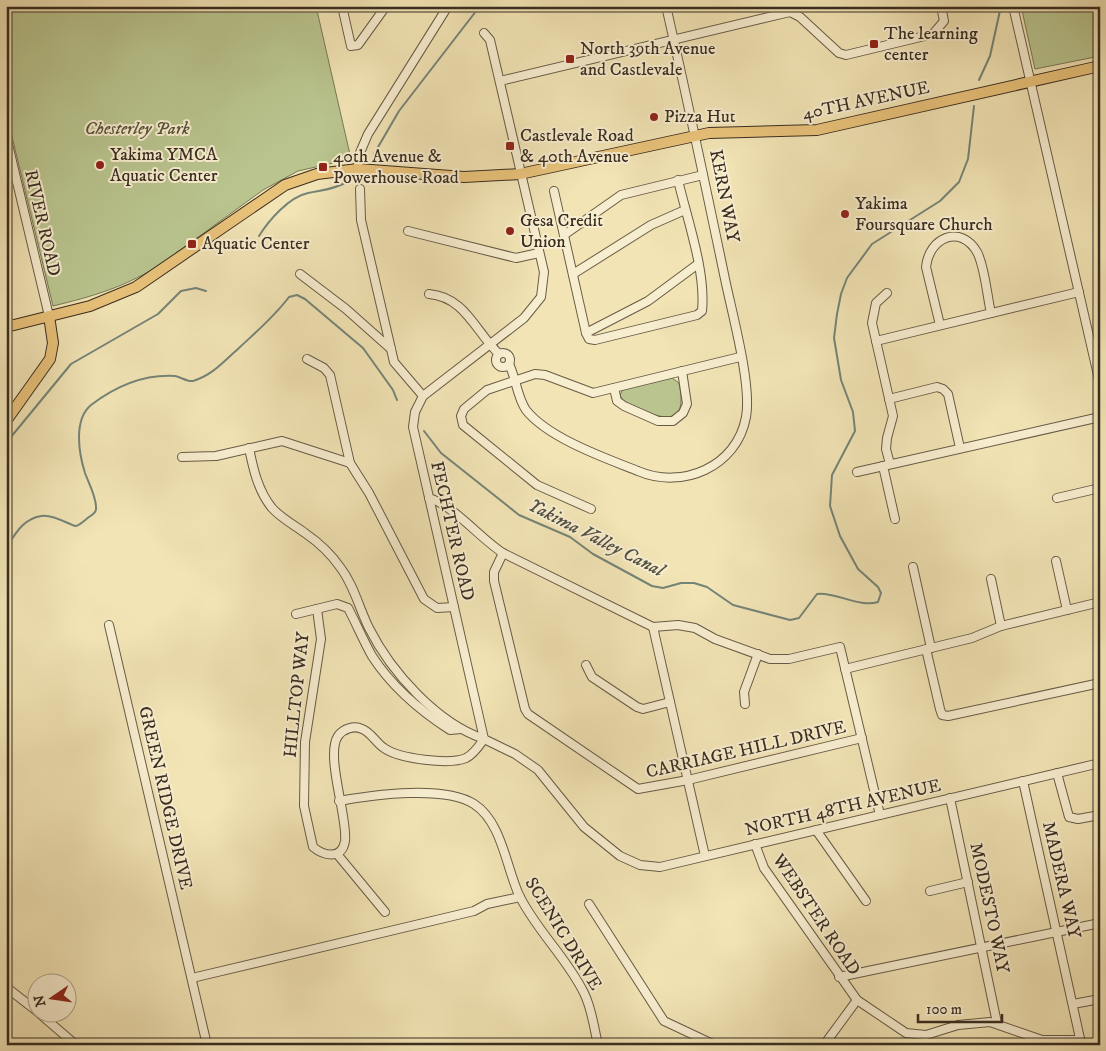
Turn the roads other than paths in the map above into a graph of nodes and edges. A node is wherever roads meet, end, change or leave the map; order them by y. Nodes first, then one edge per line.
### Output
1 (342, 6) edge
2 (386, 6) edge
3 (448, 6) edge
4 (666, 6) edge
5 (941, 6) edge
6 (1013, 6) edge
7 (484, 32) dead end
8 (674, 40) junction
9 (1100, 66) edge
10 (1030, 80) junction
11 (500, 81) junction
12 (696, 135) junction
13 (6, 136) edge
14 (358, 169) junction
15 (520, 174) junction
16 (703, 175) junction
17 (678, 180) junction
18 (360, 188) dead end
19 (554, 191) dead end
20 (685, 210) junction
21 (408, 230) dead end
22 (564, 235) junction
23 (539, 253) junction
24 (698, 264) junction
25 (300, 274) dead end
26 (573, 274) junction
27 (1079, 292) junction
28 (887, 293) dead end
29 (429, 294) dead end
30 (991, 313) junction
31 (48, 316) junction
32 (940, 326) junction
33 (6, 327) edge
34 (586, 333) junction
35 (876, 341) junction
36 (488, 344) junction
37 (391, 349) junction
38 (740, 357) junction
39 (307, 360) dead end
40 (682, 372) junction
41 (517, 382) junction
42 (1100, 384) edge
43 (614, 388) junction
44 (423, 396) junction
45 (889, 399) junction
46 (1100, 417) edge
47 (6, 421) edge
48 (249, 448) junction
49 (960, 448) junction
50 (182, 457) dead end
51 (350, 464) junction
52 (887, 465) junction
53 (857, 472) dead end
54 (1100, 488) edge
55 (429, 498) junction
56 (1057, 498) dead end
57 (591, 509) dead end
58 (895, 519) dead end
59 (503, 553) junction
60 (1056, 561) dead end
61 (913, 567) dead end
62 (991, 579) dead end
63 (1100, 602) edge
64 (454, 607) junction
65 (317, 609) junction
66 (1067, 610) junction
67 (296, 614) dead end
68 (109, 625) dead end
69 (1001, 626) junction
70 (653, 627) junction
71 (929, 649) junction
72 (758, 654) junction
73 (586, 665) dead end
74 (846, 669) junction
75 (1100, 684) edge
76 (670, 702) junction
77 (746, 704) dead end
78 (461, 729) junction
79 (862, 738) junction
80 (484, 739) junction
81 (1100, 763) edge
82 (1057, 773) junction
83 (688, 780) junction
84 (1023, 782) junction
85 (950, 798) junction
86 (339, 801) junction
87 (880, 815) junction
88 (1100, 815) edge
89 (816, 830) junction
90 (755, 844) junction
91 (337, 854) junction
92 (705, 856) junction
93 (968, 882) junction
94 (930, 891) dead end
95 (520, 897) junction
96 (866, 901) dead end
97 (588, 904) dead end
98 (385, 912) dead end
99 (1100, 923) edge
100 (1058, 932) junction
101 (982, 947) junction
102 (839, 977) junction
103 (192, 978) junction
104 (6, 987) edge
105 (1100, 998) edge
106 (857, 1000) junction
107 (1073, 1004) junction
108 (28, 1005) edge
109 (997, 1023) junction
110 (51, 1024) edge
111 (1081, 1042) edge
112 (76, 1045) edge
113 (207, 1045) edge
114 (598, 1045) edge
115 (715, 1045) edge
116 (824, 1045) edge

1 - 2 street
3 - 14 street
4 - 8 street, KERN WAY
5 - 8 street
6 - 10 street
7 - 11 street
8 - 11 street
8 - 12 street, KERN WAY
9 - 10 main road, 40TH AVENUE
10 - 12 main road, 40TH AVENUE
10 - 27 street
11 - 15 street
12 - 15 main road, 40TH AVENUE
12 - 16 street, KERN WAY
13 - 31 street, RIVER ROAD
14 - 15 main road, 40TH AVENUE
14 - 31 main road, 40TH AVENUE
15 - 23 street
16 - 17 street
16 - 38 street, KERN WAY
17 - 20 street
17 - 22 street
18 - 37 street
19 - 22 street
20 - 24 street
20 - 26 street
21 - 23 street
22 - 26 street
23 - 36 street
24 - 34 street
24 - 34 street
25 - 37 street
26 - 34 street
27 - 30 street
27 - 42 street
28 - 35 street
29 - 36 street
30 - 32 street
30 - 32 street
31 - 33 main road, 40TH AVENUE
31 - 47 main road
32 - 35 street
35 - 45 street
36 - 41 street, KERN WAY
36 - 44 street
37 - 44 street
38 - 40 street
38 - 41 street, KERN WAY
39 - 51 street
40 - 43 street
40 - 43 street
41 - 43 street
41 - 57 street
44 - 55 street, FECHTER ROAD
45 - 49 street
45 - 52 street
46 - 49 street
48 - 50 street
48 - 51 street
48 - 78 street
49 - 52 street
51 - 64 street
52 - 53 street
52 - 58 street
54 - 56 street
55 - 59 street
55 - 64 street, FECHTER ROAD
59 - 70 street
59 - 83 street, CARRIAGE HILL DRIVE
60 - 66 street
61 - 71 street
62 - 69 street
63 - 66 street
64 - 80 street, FECHTER ROAD
65 - 67 street
65 - 78 street, HILLTOP WAY
65 - 91 street, HILLTOP WAY
66 - 69 street
68 - 103 street, GREEN RIDGE DRIVE
69 - 71 street
70 - 72 street
70 - 76 street
71 - 74 street
71 - 75 street
72 - 74 street
72 - 77 street
73 - 76 street
74 - 79 street
76 - 83 street
78 - 80 street
79 - 83 street, CARRIAGE HILL DRIVE
79 - 87 street
80 - 86 street
80 - 92 street, NORTH 48TH AVENUE
81 - 82 street, NORTH 48TH AVENUE
82 - 84 street, NORTH 48TH AVENUE
82 - 88 street
83 - 92 street
84 - 85 street, NORTH 48TH AVENUE
84 - 100 street, MADERA WAY
85 - 87 street, NORTH 48TH AVENUE
85 - 93 street, MODESTO WAY
86 - 91 street
86 - 95 street, SCENIC DRIVE
87 - 89 street, NORTH 48TH AVENUE
89 - 90 street, NORTH 48TH AVENUE
89 - 96 street
90 - 92 street, NORTH 48TH AVENUE
90 - 102 street, WEBSTER ROAD
91 - 98 street
93 - 94 street
93 - 101 street, MODESTO WAY
95 - 103 street
95 - 114 street, SCENIC DRIVE
97 - 115 street
99 - 100 street
100 - 101 street
100 - 107 street, MADERA WAY
101 - 102 street
101 - 109 street, MODESTO WAY
102 - 106 street, WEBSTER ROAD
103 - 113 street, GREEN RIDGE DRIVE
104 - 108 street
105 - 107 street
106 - 109 street, WEBSTER ROAD
106 - 116 street
107 - 111 street, MADERA WAY
109 - 111 street
110 - 112 street

